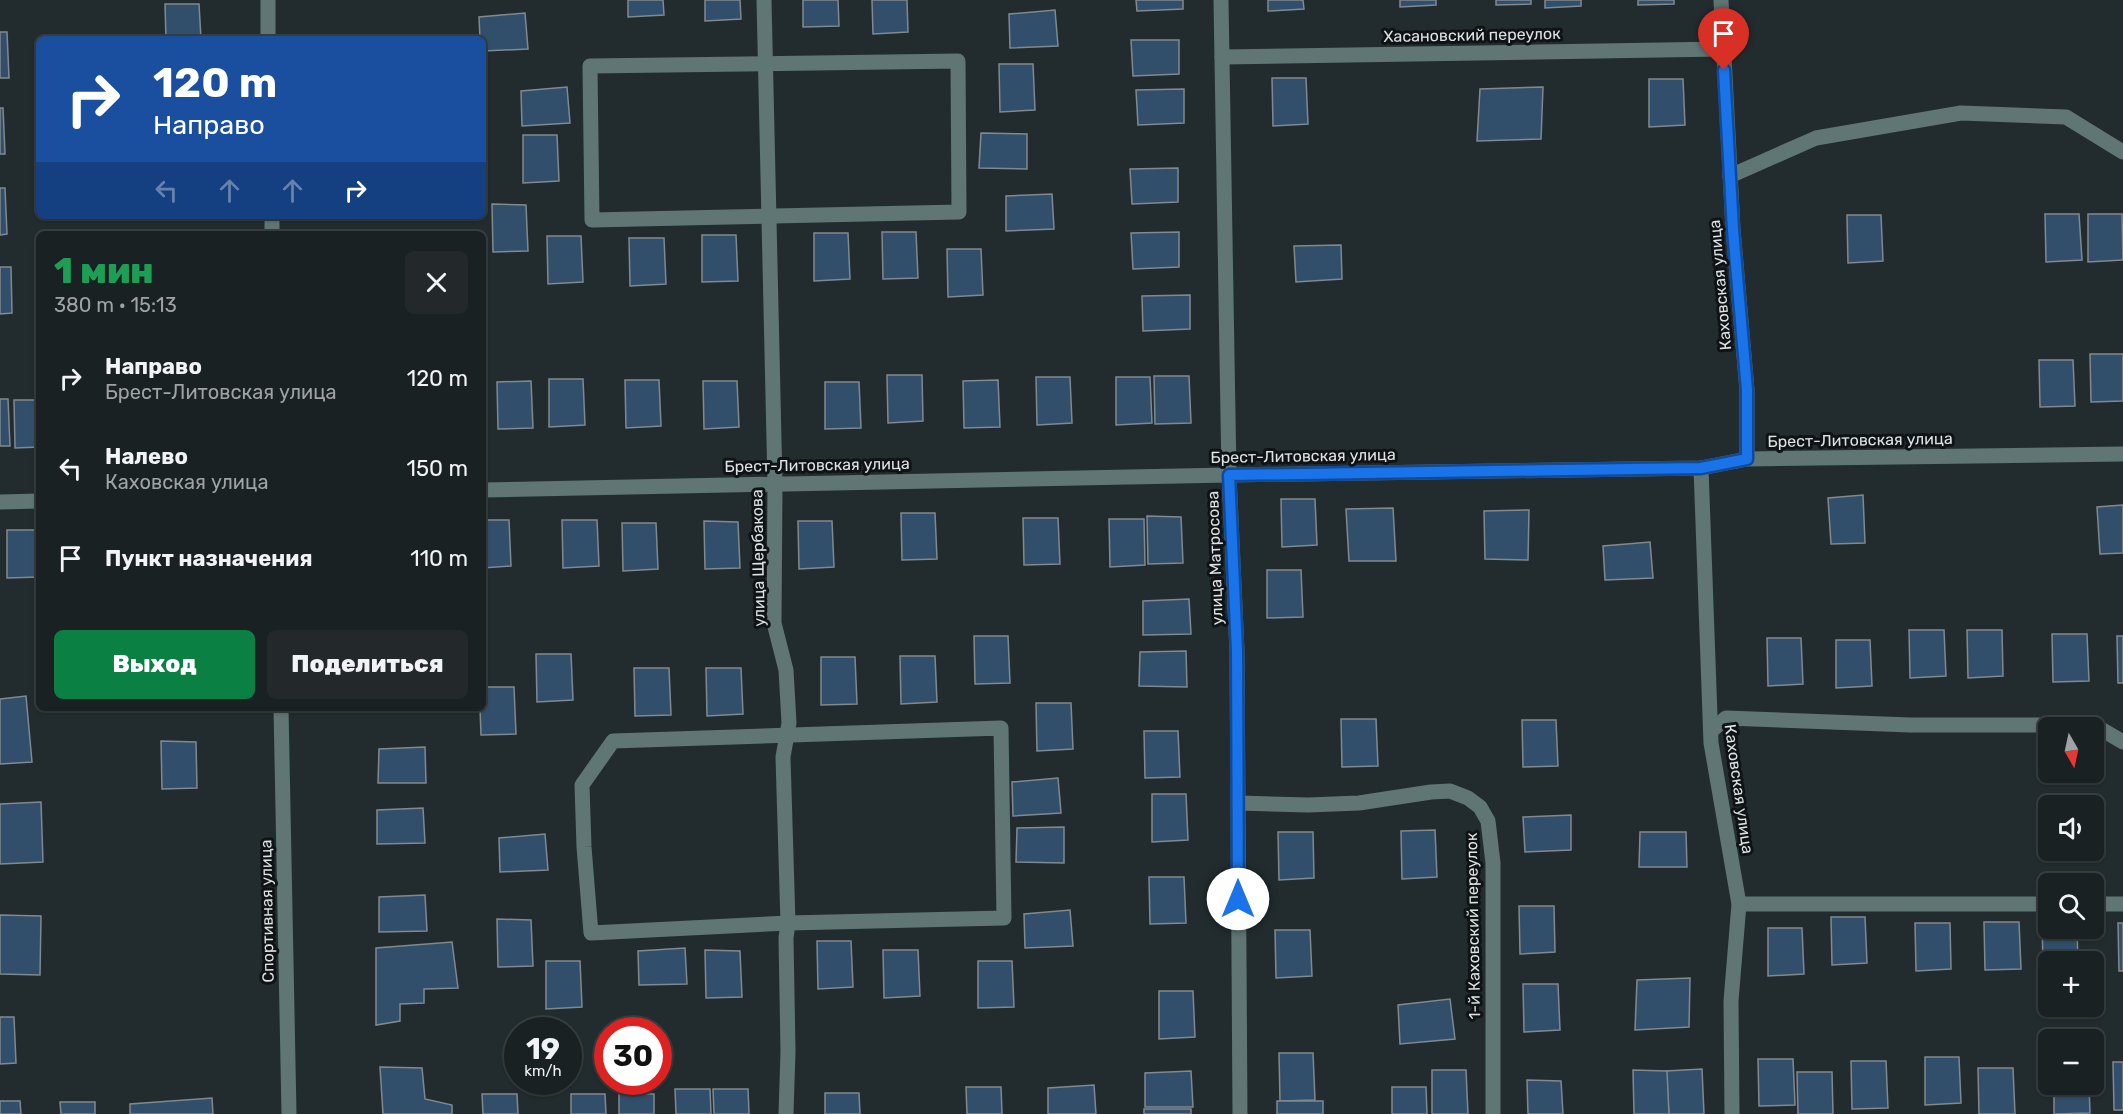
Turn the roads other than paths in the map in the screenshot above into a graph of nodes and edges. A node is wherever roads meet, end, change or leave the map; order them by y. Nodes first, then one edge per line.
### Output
1 (268, 0) edge
2 (764, 0) edge
3 (1221, 0) edge
4 (1721, 0) edge
5 (268, 36) edge
6 (1722, 49) junction
7 (1221, 57) junction
8 (765, 64) junction
9 (2123, 152) edge
10 (1730, 176) junction
11 (769, 215) junction
12 (2123, 454) edge
13 (1747, 459) junction
14 (1701, 468) junction
15 (1229, 475) junction
16 (775, 484) junction
17 (486, 490) edge
18 (36, 501) edge
19 (0, 502) edge
20 (281, 711) edge
21 (1711, 731) junction
22 (787, 735) junction
23 (2123, 742) edge
24 (1238, 803) junction
25 (1739, 904) junction
26 (2038, 904) edge
27 (2104, 904) edge
28 (2123, 904) edge
29 (788, 923) junction
30 (289, 1114) edge
31 (786, 1114) edge
32 (1239, 1114) edge
33 (1493, 1114) edge
34 (1732, 1114) edge

1 - 5 street
2 - 8 street, улица Щербакова
3 - 7 street, улица Матросова
4 - 6 street, Каховская улица
6 - 7 street, Хасановский переулок
6 - 10 street, Каховская улица
7 - 15 street, улица Матросова
8 - 11 street, улица Щербакова
8 - 11 street
8 - 11 street
9 - 10 street
10 - 13 street, Каховская улица
11 - 16 street, улица Щербакова
12 - 13 street, Брест-Литовская улица
13 - 14 street, Брест-Литовская улица
14 - 15 street, Брест-Литовская улица
14 - 21 street, Каховская улица
15 - 16 street, Брест-Литовская улица
15 - 24 street, улица Матросова
16 - 17 street, Брест-Литовская улица
16 - 22 street, улица Щербакова
18 - 19 street
20 - 30 street, Спортивная улица
21 - 23 street
21 - 25 street, Каховская улица
22 - 29 street, улица Щербакова
22 - 29 street
22 - 29 street
24 - 32 street, улица Матросова
24 - 33 street, 1-й Каховский переулок
25 - 26 street
25 - 34 street, Каховская улица
27 - 28 street
29 - 31 street, улица Щербакова

